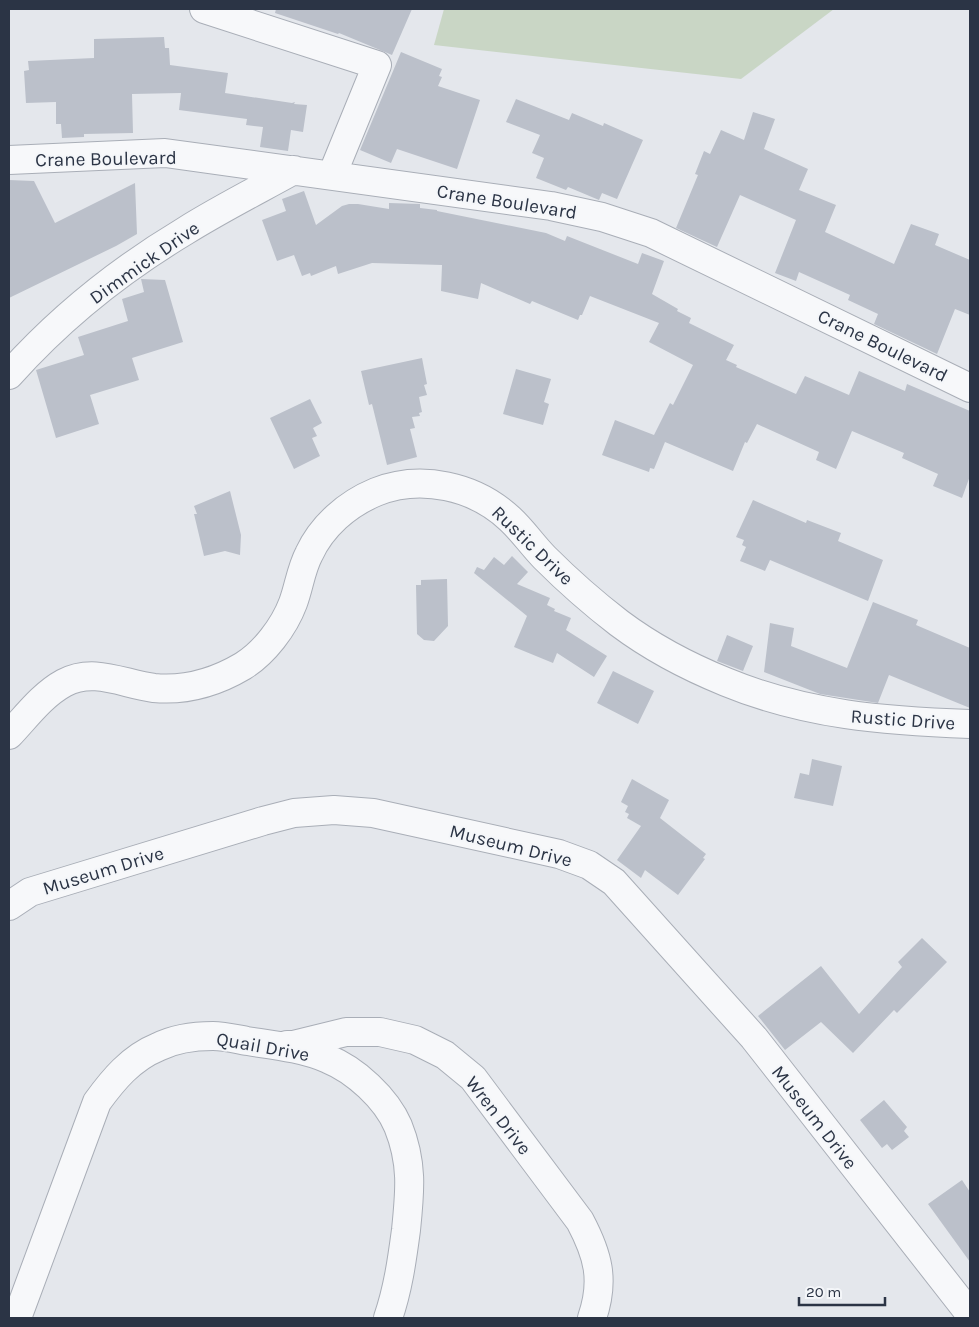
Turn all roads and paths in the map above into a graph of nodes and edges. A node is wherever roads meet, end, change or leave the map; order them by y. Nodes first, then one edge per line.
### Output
1 (204, 9) edge
2 (9, 160) edge
3 (294, 170) junction
4 (332, 176) junction
5 (9, 375) edge
6 (970, 388) edge
7 (970, 724) edge
8 (9, 735) edge
9 (9, 906) edge
10 (268, 1044) junction
11 (970, 1314) edge
12 (17, 1318) edge
13 (388, 1318) edge
14 (592, 1318) edge

1 - 4 street
2 - 3 street, Crane Boulevard
3 - 4 street, Crane Boulevard
3 - 5 street, Dimmick Drive
4 - 6 street, Crane Boulevard
7 - 8 street, Rustic Drive
9 - 11 street, Museum Drive
10 - 12 street, Quail Drive
10 - 13 street, Quail Drive
10 - 14 street, Wren Drive

